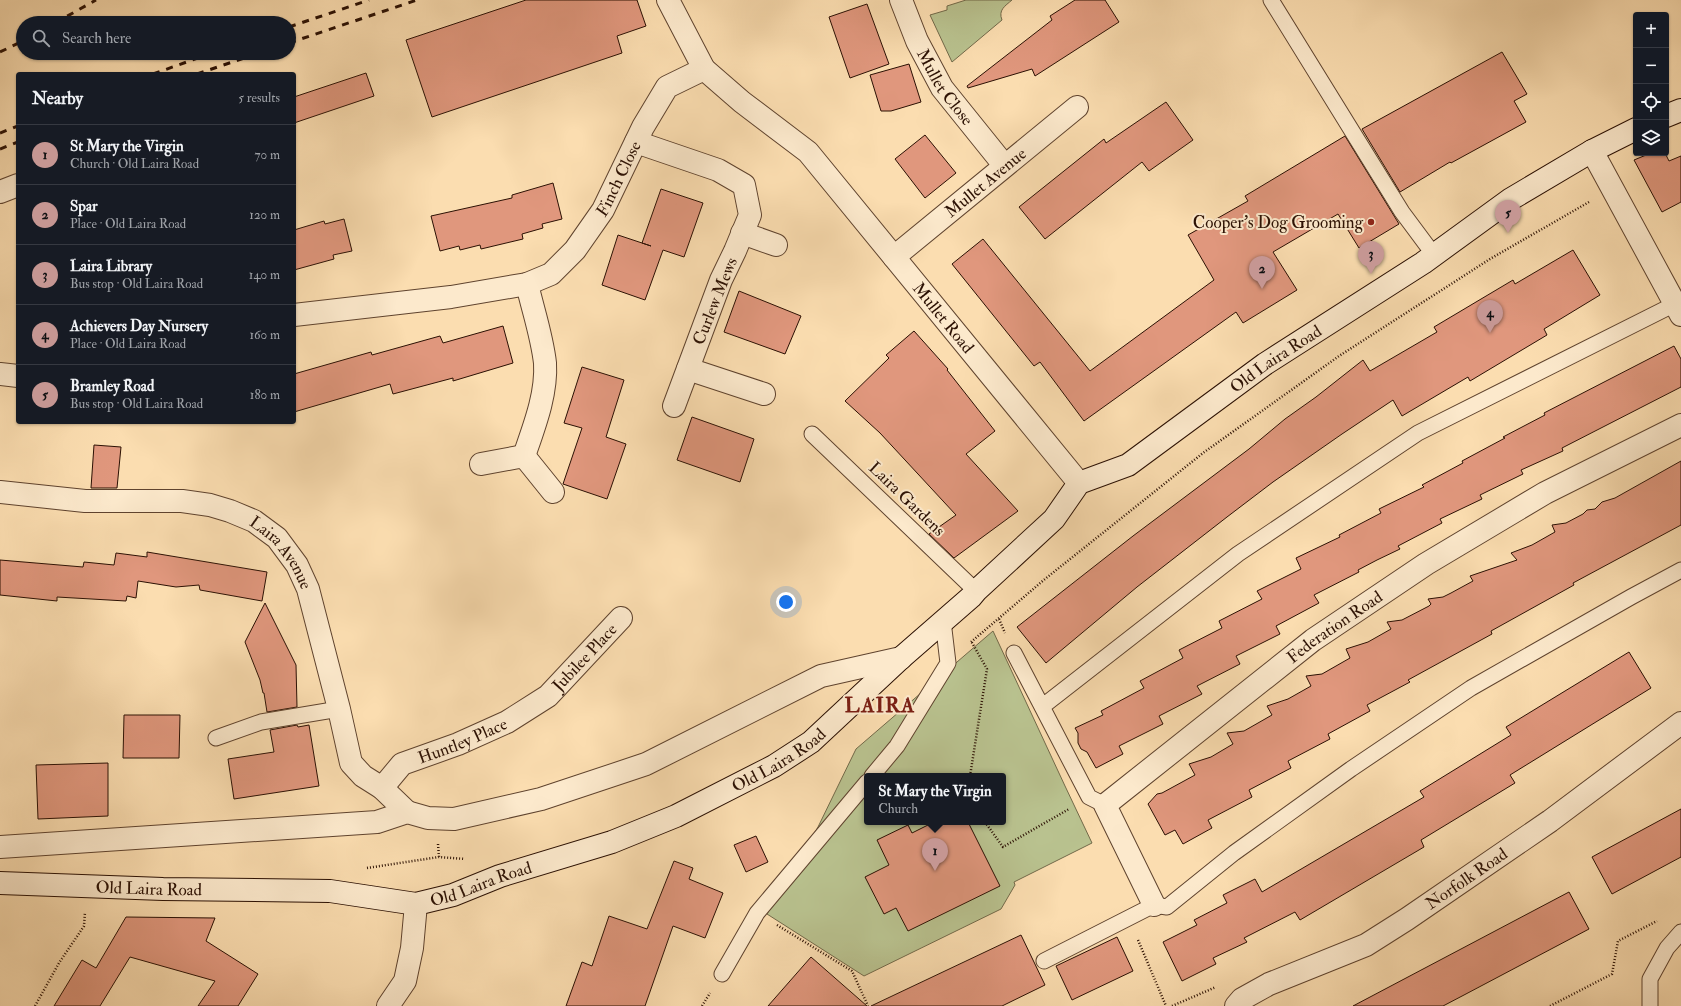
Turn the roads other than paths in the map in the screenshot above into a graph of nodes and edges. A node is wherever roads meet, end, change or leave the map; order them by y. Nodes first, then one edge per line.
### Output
1 (668, 0) edge
2 (901, 0) edge
3 (1271, 0) edge
4 (704, 69) junction
5 (1077, 107) dead end
6 (1681, 110) edge
7 (1669, 115) edge
8 (1633, 130) edge
9 (636, 142) junction
10 (1592, 151) junction
11 (1004, 165) junction
12 (16, 186) edge
13 (0, 192) edge
14 (742, 233) junction
15 (776, 245) dead end
16 (1434, 255) junction
17 (894, 257) junction
18 (527, 284) junction
19 (1678, 309) edge
20 (296, 315) edge
21 (688, 369) junction
22 (0, 374) edge
23 (16, 376) edge
24 (764, 394) dead end
25 (674, 406) dead end
26 (1681, 425) edge
27 (812, 434) dead end
28 (524, 456) junction
29 (481, 464) dead end
30 (1079, 483) junction
31 (0, 492) edge
32 (553, 492) dead end
33 (1681, 570) edge
34 (976, 590) junction
35 (948, 616) junction
36 (621, 618) dead end
37 (1014, 653) dead end
38 (901, 658) junction
39 (548, 696) joint
40 (1043, 706) junction
41 (339, 709) junction
42 (1681, 723) edge
43 (216, 738) dead end
44 (874, 773) edge
45 (864, 786) edge
46 (382, 788) junction
47 (1097, 801) junction
48 (407, 812) junction
49 (0, 847) edge
50 (0, 883) edge
51 (416, 904) junction
52 (1154, 905) junction
53 (1681, 932) edge
54 (1044, 961) dead end
55 (722, 974) dead end
56 (388, 1006) edge
57 (1236, 1006) edge
58 (1650, 1006) edge

1 - 4 street
2 - 11 street, Mullet Close
3 - 16 lane
4 - 9 street, Finch Close
4 - 17 street, Mullet Road
5 - 11 street, Mullet Avenue
6 - 7 street
8 - 10 street, Old Laira Road
9 - 14 street, Curlew Mews
9 - 18 street, Finch Close
10 - 16 street, Old Laira Road
10 - 19 street
11 - 17 street, Mullet Avenue
12 - 13 street
14 - 15 street
14 - 21 street, Curlew Mews
16 - 30 street, Old Laira Road
17 - 30 street, Mullet Road
18 - 20 street, Finch Close
18 - 28 street
19 - 40 lane
21 - 24 street
21 - 25 street, Curlew Mews
22 - 23 street
26 - 47 street, Federation Road
27 - 34 lane, Laira Gardens
28 - 29 street
28 - 32 street
30 - 34 street, Old Laira Road
31 - 41 street, Laira Avenue
33 - 52 lane
34 - 35 street, Old Laira Road
35 - 38 street, Old Laira Road
35 - 44 lane
36 - 39 street, Jubilee Place
37 - 40 lane
38 - 48 street, Old Laira Road
38 - 51 street, Old Laira Road
39 - 46 street, Huntley Place
40 - 47 lane
41 - 43 lane
41 - 46 street, Laira Avenue
42 - 57 street, Norfolk Road
45 - 55 lane
46 - 48 street, Laira Avenue
47 - 52 street
48 - 49 street
50 - 51 street, Old Laira Road
51 - 56 street
52 - 54 lane
53 - 58 lane

